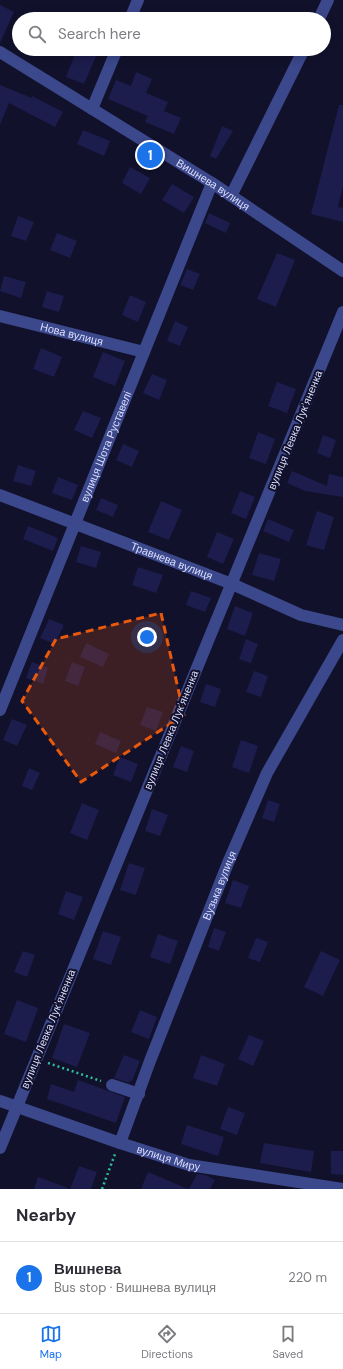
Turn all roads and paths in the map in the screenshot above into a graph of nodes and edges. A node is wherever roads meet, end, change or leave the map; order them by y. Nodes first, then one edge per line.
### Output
1 (138, 0) edge
2 (328, 0) edge
3 (133, 12) edge
4 (322, 12) edge
5 (0, 52) edge
6 (114, 56) edge
7 (301, 56) edge
8 (92, 109) junction
9 (212, 183) junction
10 (231, 196) junction
11 (343, 270) edge
12 (343, 312) edge
13 (0, 316) edge
14 (144, 352) junction
15 (0, 495) edge
16 (75, 525) junction
17 (232, 584) junction
18 (343, 625) edge
19 (343, 640) edge
20 (0, 710) edge
21 (45, 1062) dead end
22 (112, 1085) joint
23 (139, 1094) junction
24 (0, 1101) edge
25 (16, 1107) junction
26 (120, 1142) junction
27 (0, 1148) edge
28 (102, 1189) edge
29 (336, 1189) edge
30 (343, 1189) edge

1 - 3 street
2 - 4 street
5 - 8 street, Вишнева вулиця
6 - 8 street
7 - 10 street
8 - 9 street, Вишнева вулиця
9 - 10 street, Вишнева вулиця
9 - 14 street, вулиця Шота Руставелі
10 - 11 street, Вишнева вулиця
12 - 17 street, вулиця Левка Лукʼяненка
13 - 14 street, Нова вулиця
14 - 16 street, вулиця Шота Руставелі
15 - 16 street, Травнева вулиця
16 - 17 street, Травнева вулиця
16 - 20 street, вулиця Шота Руставелі
17 - 18 street, Травнева вулиця
17 - 25 street, вулиця Левка Лукʼяненка
19 - 23 street, Вузька вулиця
21 - 22 path
22 - 23 street
23 - 26 street, Вузька вулиця
24 - 25 street, вулиця Миру
25 - 26 street, вулиця Миру
25 - 27 street, вулиця Левка Лукʼяненка
26 - 28 path
26 - 29 street, вулиця Миру
29 - 30 street, вулиця Миру

